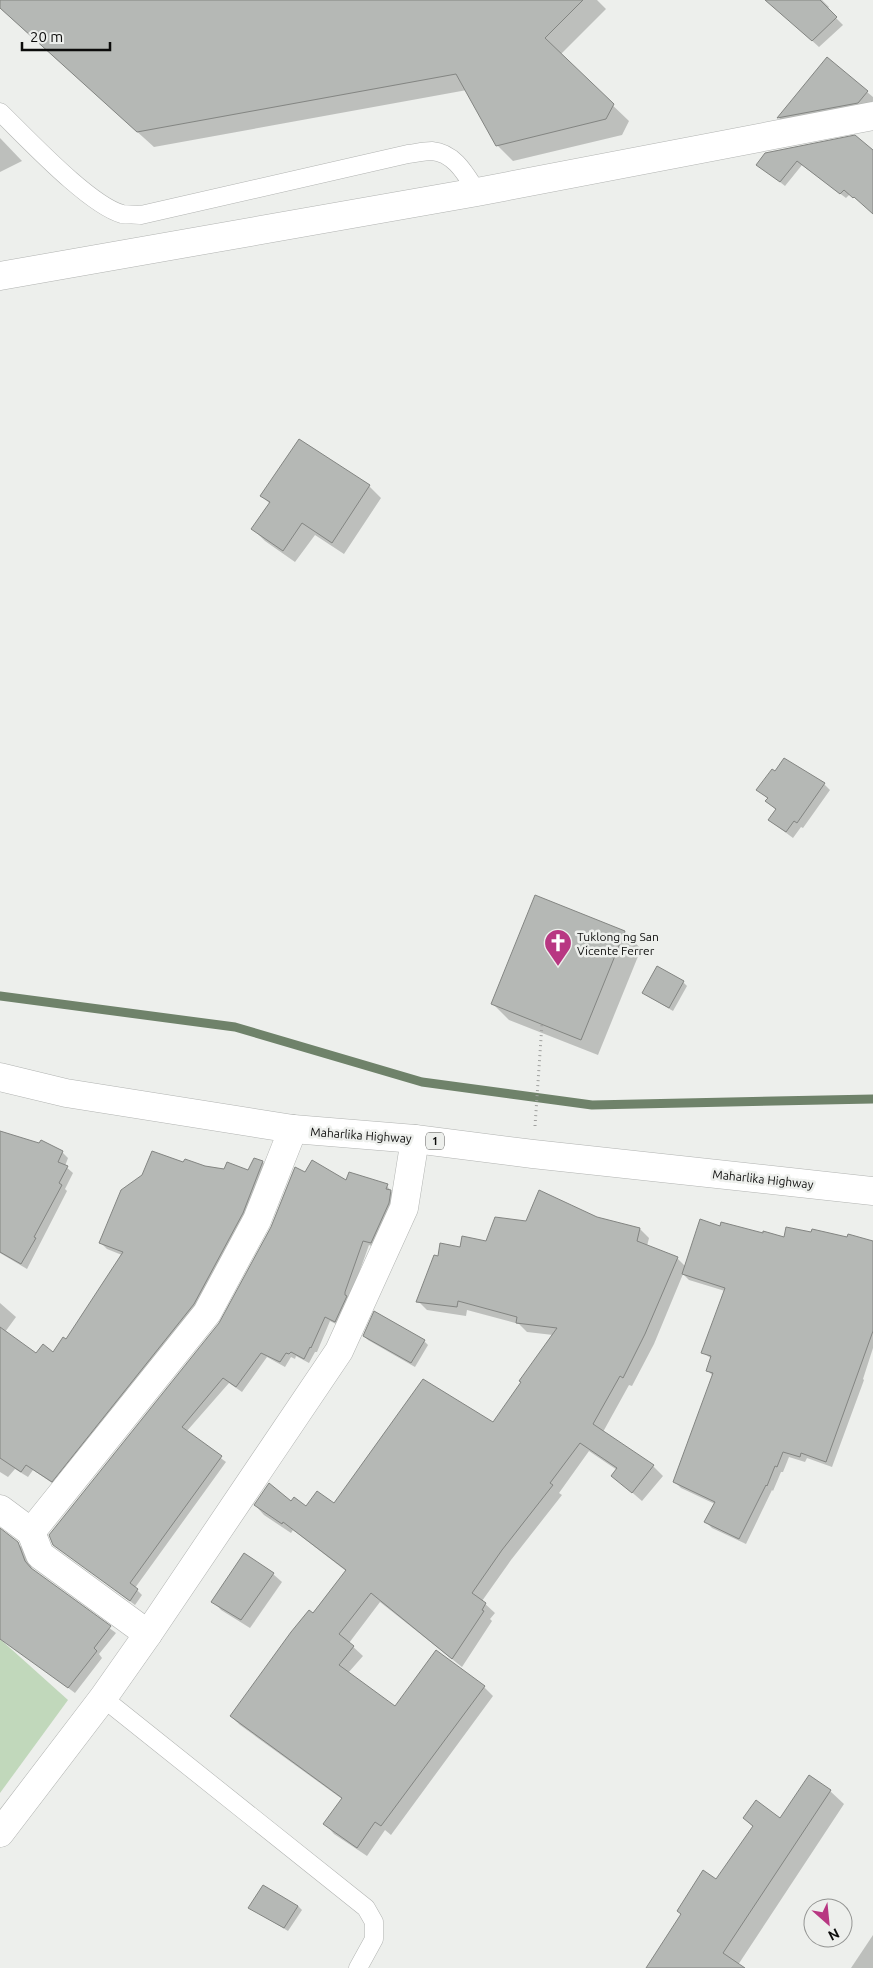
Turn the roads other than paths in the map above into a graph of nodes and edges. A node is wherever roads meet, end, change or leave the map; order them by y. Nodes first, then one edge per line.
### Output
1 (0, 112) edge
2 (873, 116) edge
3 (477, 192) junction
4 (0, 276) edge
5 (0, 1077) edge
6 (293, 1130) junction
7 (415, 1139) junction
8 (873, 1191) edge
9 (0, 1509) edge
10 (31, 1532) junction
11 (148, 1634) junction
12 (102, 1698) junction
13 (0, 1833) edge
14 (358, 1968) edge

1 - 3 lane
2 - 3 main road
3 - 4 main road
5 - 6 main road, Maharlika Highway / 1
6 - 7 main road, Maharlika Highway / 1
6 - 10 main road
7 - 8 main road, Maharlika Highway / 1
7 - 11 main road
9 - 10 main road
10 - 11 main road
11 - 12 main road
12 - 13 main road
12 - 14 lane

